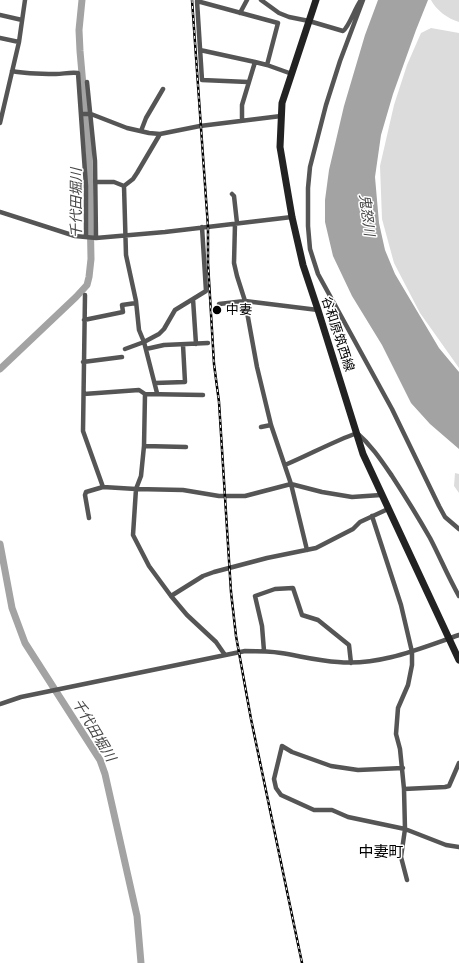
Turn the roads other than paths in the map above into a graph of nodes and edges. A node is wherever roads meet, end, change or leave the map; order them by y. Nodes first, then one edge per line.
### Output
1 (25, 0) edge
2 (247, 0) edge
3 (261, 0) edge
4 (316, 0) edge
5 (362, 0) edge
6 (197, 1) edge
7 (240, 13) junction
8 (0, 15) edge
9 (22, 20) junction
10 (309, 21) junction
11 (0, 38) edge
12 (18, 42) junction
13 (200, 50) junction
14 (255, 62) junction
15 (268, 65) junction
16 (12, 71) junction
17 (292, 74) junction
18 (87, 82) dead end
19 (248, 82) junction
20 (163, 89) dead end
21 (82, 114) junction
22 (91, 114) junction
23 (281, 116) junction
24 (242, 120) junction
25 (0, 124) edge
26 (141, 131) junction
27 (160, 134) junction
28 (96, 182) junction
29 (124, 186) junction
30 (232, 194) dead end
31 (0, 212) edge
32 (292, 216) junction
33 (236, 224) junction
34 (202, 227) junction
35 (124, 236) junction
36 (86, 237) junction
37 (96, 238) junction
38 (85, 295) dead end
39 (193, 299) junction
40 (245, 301) junction
41 (136, 302) junction
42 (219, 304) dead end
43 (318, 310) junction
44 (84, 320) junction
45 (144, 342) junction
46 (208, 343) dead end
47 (196, 344) junction
48 (183, 345) junction
49 (125, 349) dead end
50 (146, 349) junction
51 (122, 356) dead end
52 (83, 362) junction
53 (155, 383) junction
54 (157, 393) junction
55 (84, 394) junction
56 (145, 394) junction
57 (203, 395) dead end
58 (271, 425) junction
59 (261, 426) dead end
60 (357, 433) junction
61 (144, 446) junction
62 (186, 447) dead end
63 (285, 465) junction
64 (291, 484) junction
65 (103, 486) junction
66 (136, 489) junction
67 (381, 495) junction
68 (388, 509) junction
69 (372, 516) junction
70 (89, 518) dead end
71 (459, 529) edge
72 (307, 550) junction
73 (171, 596) junction
74 (459, 596) edge
75 (459, 635) edge
76 (449, 638) junction
77 (264, 651) junction
78 (412, 652) junction
79 (225, 655) junction
80 (459, 660) edge
81 (351, 662) junction
82 (0, 704) edge
83 (459, 763) edge
84 (403, 768) junction
85 (404, 789) junction
86 (405, 829) junction
87 (459, 847) edge
88 (407, 880) dead end

1 - 9 street
2 - 7 street
3 - 10 street
4 - 10 main road, 谷和原筑西線
5 - 10 street
5 - 71 street
6 - 7 street
6 - 13 street
7 - 15 street
8 - 9 street
9 - 12 street
10 - 17 main road, 谷和原筑西線
11 - 12 street
12 - 16 street
13 - 14 street
13 - 19 street
14 - 15 street
14 - 19 street
15 - 17 street
16 - 21 street
16 - 25 street
17 - 23 main road, 谷和原筑西線
18 - 22 street
19 - 24 street
20 - 26 street
21 - 22 street
21 - 36 street
22 - 26 street
22 - 28 street
23 - 24 street
23 - 32 main road, 谷和原筑西線
24 - 27 street
26 - 27 street
27 - 29 street
28 - 29 street
28 - 37 street
29 - 35 street
30 - 33 street
31 - 36 street
32 - 33 street
32 - 43 main road, 谷和原筑西線
33 - 34 street
33 - 40 street
34 - 35 street
34 - 39 street
35 - 37 street
35 - 41 street
36 - 37 street
38 - 44 street
39 - 45 street
39 - 47 street
40 - 42 street
40 - 43 street
40 - 58 street
41 - 44 street
41 - 45 street
43 - 60 main road, 谷和原筑西線
44 - 52 street
45 - 49 street
45 - 50 street
46 - 47 street
47 - 48 street
48 - 50 street
48 - 53 street
50 - 53 street
51 - 52 street
52 - 55 street
53 - 54 street
54 - 56 street
54 - 57 street
55 - 56 street
55 - 65 street
56 - 61 street
58 - 59 street
58 - 63 street
60 - 63 street
60 - 67 main road, 谷和原筑西線
60 - 74 street
61 - 62 street
61 - 66 street
63 - 64 street
64 - 66 street
64 - 67 street
64 - 72 street
65 - 66 street
65 - 70 street
66 - 73 street
67 - 68 main road, 谷和原筑西線
68 - 69 street
68 - 76 main road, 谷和原筑西線
69 - 72 street
69 - 78 street
72 - 73 street
73 - 79 street
75 - 76 street
76 - 78 street
76 - 80 main road, 谷和原筑西線
77 - 79 street
77 - 81 street
77 - 81 street
78 - 81 street
78 - 84 street
79 - 82 street
83 - 85 street
84 - 85 street
84 - 86 street
85 - 86 street
86 - 87 street
86 - 88 street

